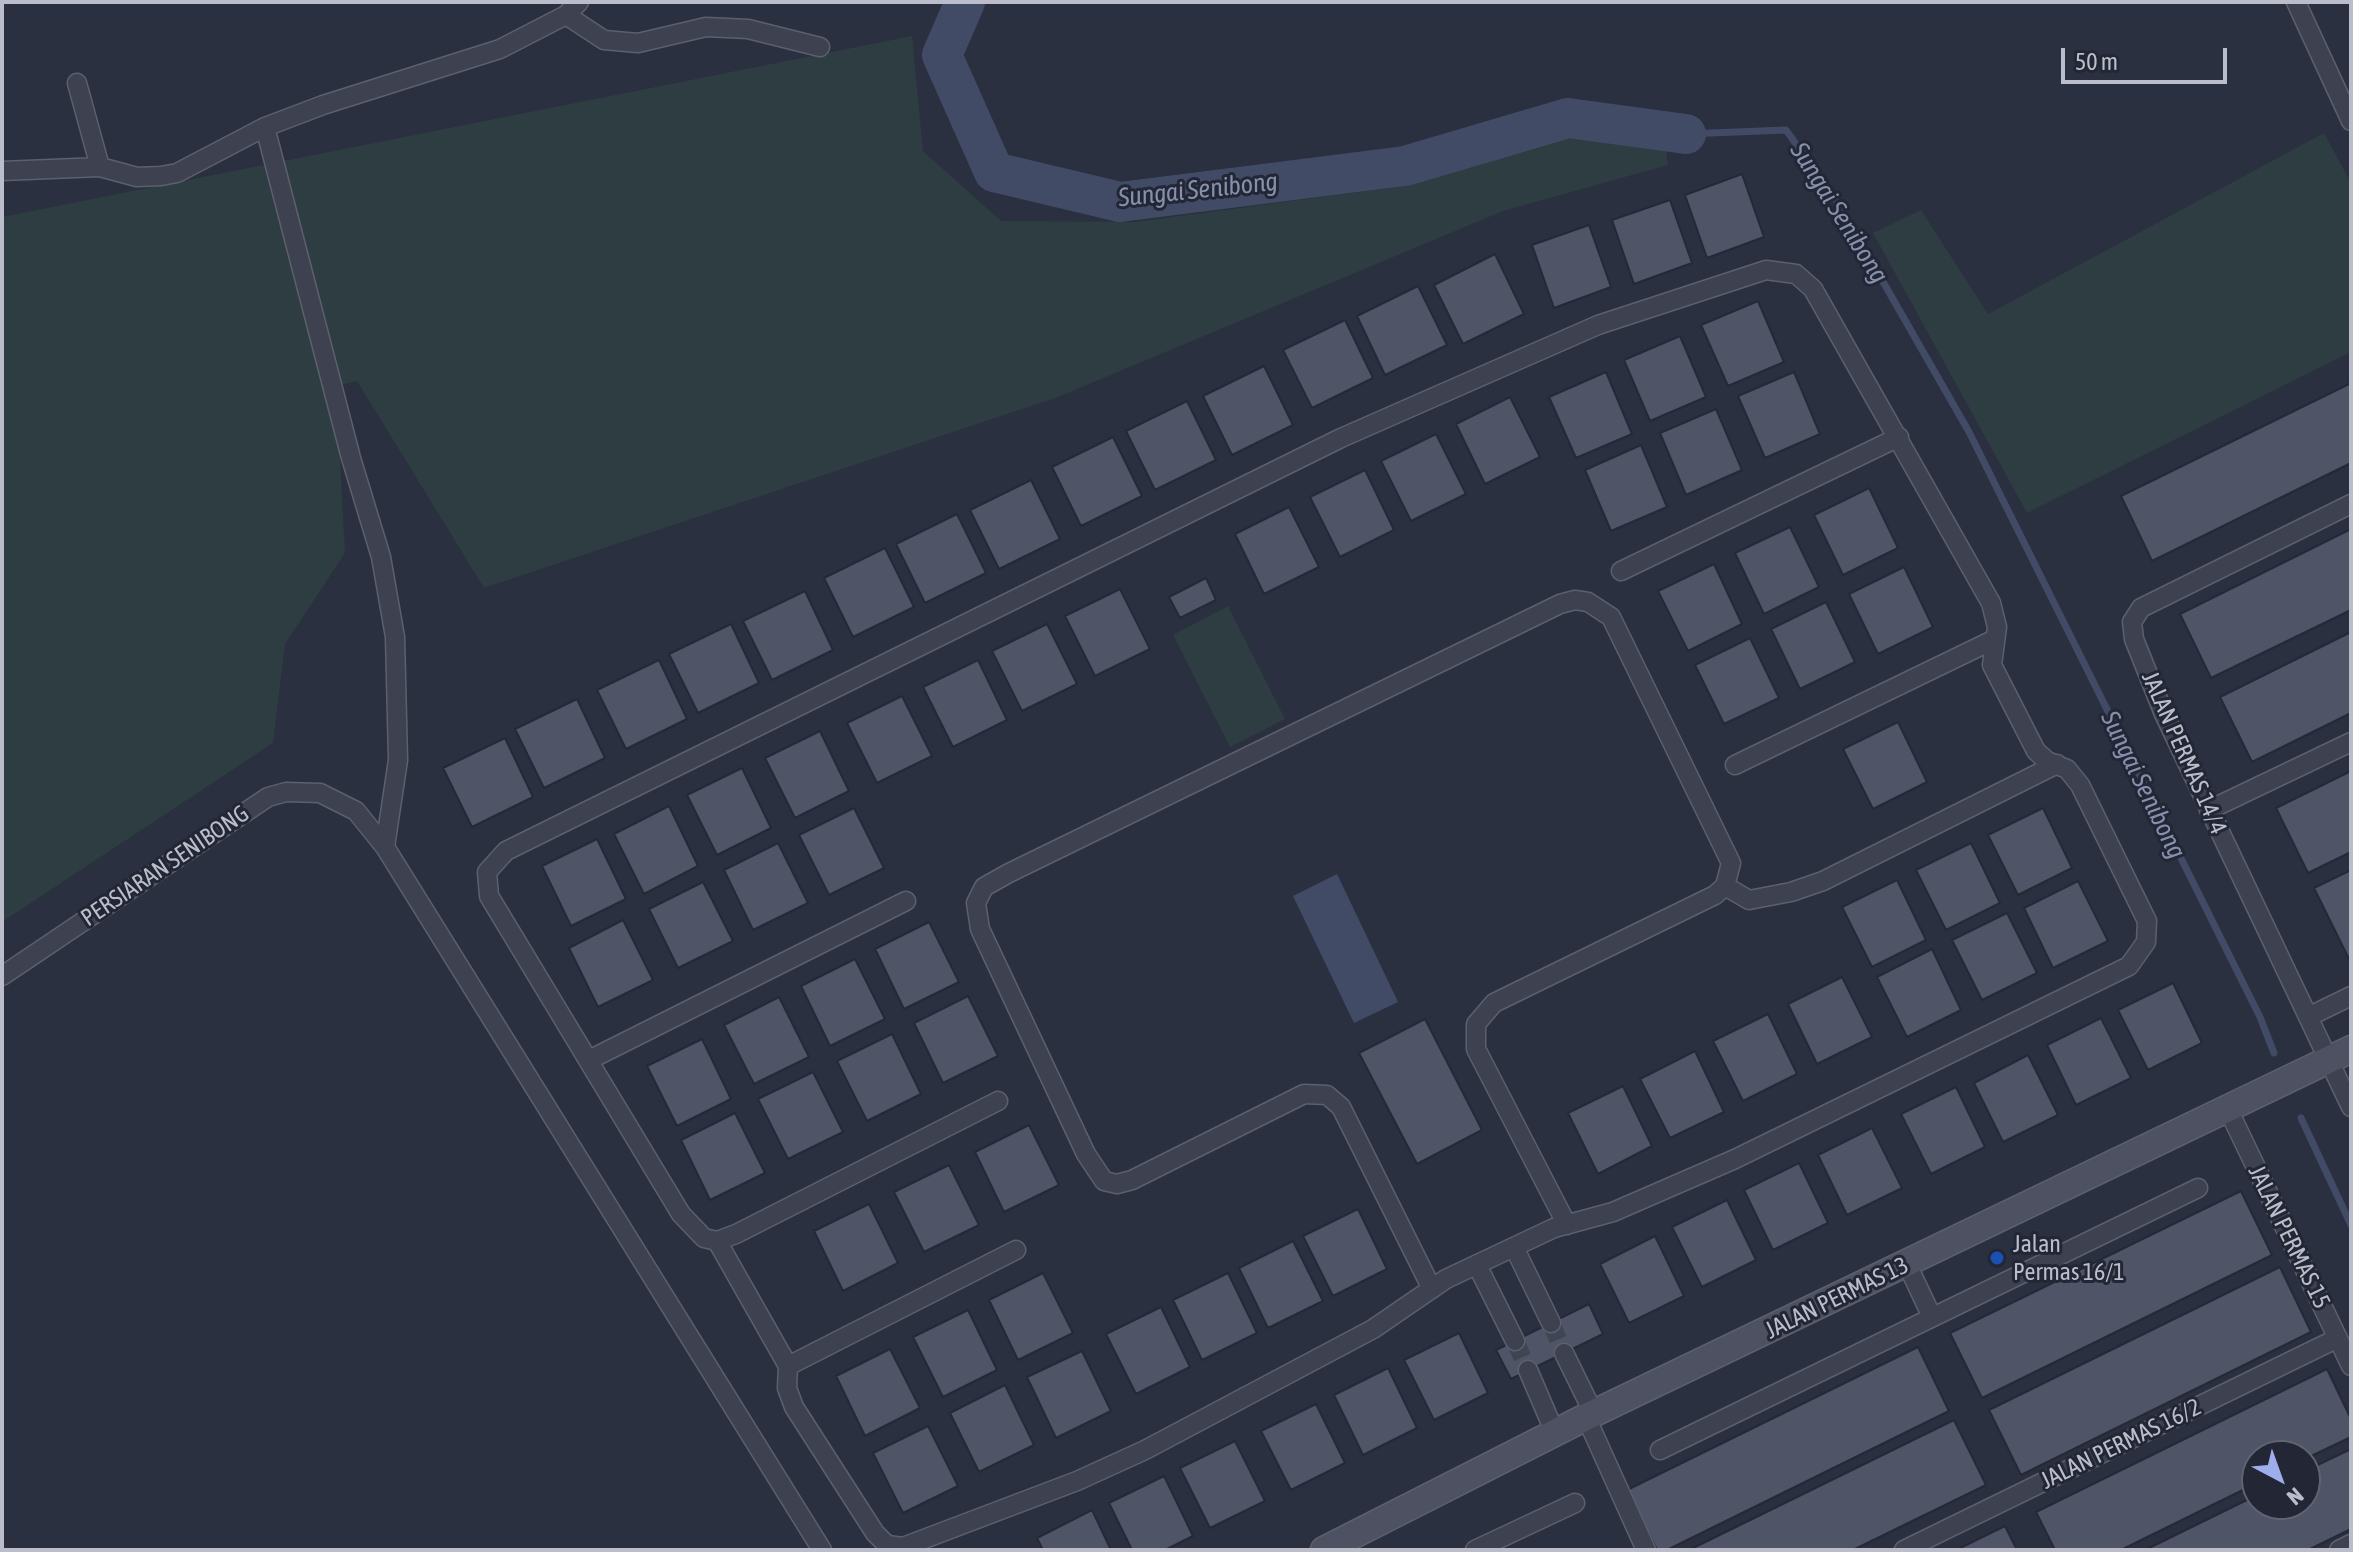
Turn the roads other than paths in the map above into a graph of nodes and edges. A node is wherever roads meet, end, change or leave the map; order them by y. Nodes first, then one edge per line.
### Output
1 (2296, 2) edge
2 (573, 9) edge
3 (820, 47) dead end
4 (77, 83) dead end
5 (2351, 121) edge
6 (265, 127) junction
7 (100, 167) junction
8 (2, 171) edge
9 (1899, 437) junction
10 (2351, 504) edge
11 (1621, 571) dead end
12 (1995, 639) junction
13 (2351, 742) edge
14 (2057, 764) junction
15 (1735, 765) dead end
16 (2209, 810) junction
17 (385, 847) junction
18 (1725, 886) junction
19 (906, 901) dead end
20 (2, 976) edge
21 (2351, 996) edge
22 (2308, 1017) junction
23 (2340, 1055) edge
24 (589, 1060) junction
25 (998, 1101) dead end
26 (2351, 1107) edge
27 (2228, 1109) junction
28 (2198, 1188) dead end
29 (1567, 1225) junction
30 (717, 1241) junction
31 (1514, 1247) junction
32 (1016, 1250) dead end
33 (1907, 1264) junction
34 (1477, 1265) junction
35 (1432, 1289) junction
36 (1931, 1315) junction
37 (1551, 1323) tunnel mouth
38 (2338, 1338) junction
39 (1515, 1341) tunnel mouth
40 (1564, 1353) tunnel mouth
41 (788, 1366) junction
42 (2351, 1366) edge
43 (1528, 1370) tunnel mouth
44 (1590, 1416) junction
45 (1555, 1433) junction
46 (1660, 1450) dead end
47 (1575, 1503) dead end
48 (2351, 1544) edge
49 (822, 1550) edge
50 (1324, 1550) edge
51 (1475, 1550) edge
52 (1646, 1550) edge
53 (1904, 1550) edge
54 (2339, 1550) edge

1 - 5 street
2 - 3 street
2 - 6 street
4 - 7 street
6 - 7 street
6 - 17 street
7 - 8 street
9 - 11 street
9 - 12 street
9 - 24 street
10 - 16 street, JALAN PERMAS 14/4
12 - 14 street
12 - 15 street
13 - 16 street
14 - 18 street
14 - 29 street
16 - 22 street, JALAN PERMAS 14/4
17 - 20 street, PERSIARAN SENIBONG
17 - 49 street
18 - 29 street
18 - 35 street
19 - 24 street
21 - 22 street
22 - 23 street, JALAN PERMAS 14/4
23 - 26 street, JALAN PERMAS 14/4
23 - 27 main road, JALAN PERMAS 13
24 - 30 street
25 - 30 street
27 - 33 main road, JALAN PERMAS 13
27 - 38 street, JALAN PERMAS 15
28 - 36 street
29 - 31 street
30 - 41 street
31 - 34 street
31 - 37 street
32 - 41 street
33 - 36 street
33 - 44 main road, JALAN PERMAS 13
34 - 35 street
34 - 39 street
35 - 41 street
36 - 46 street
38 - 42 street, JALAN PERMAS 15
38 - 53 street, JALAN PERMAS 16/2
40 - 44 street
43 - 45 street
44 - 45 main road, JALAN PERMAS 13
44 - 52 street
45 - 50 main road, JALAN PERMAS 13
47 - 51 street
48 - 54 street

